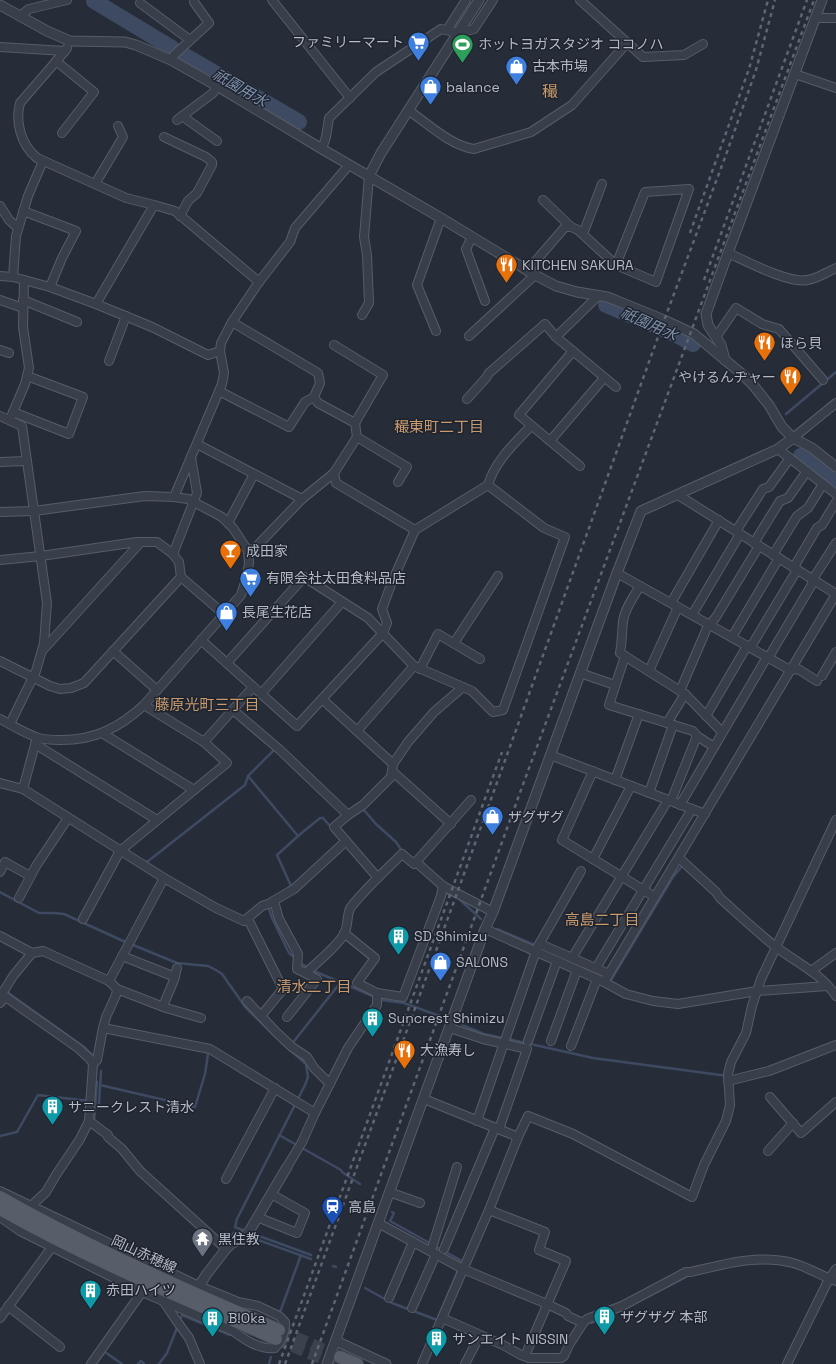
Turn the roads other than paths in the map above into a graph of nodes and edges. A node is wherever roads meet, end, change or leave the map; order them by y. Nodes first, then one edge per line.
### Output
1 (67, 0) edge
2 (272, 0) edge
3 (466, 0) edge
4 (479, 0) edge
5 (493, 0) edge
6 (580, 0) edge
7 (822, 0) edge
8 (194, 2) dead end
9 (140, 4) dead end
10 (0, 5) edge
11 (20, 16) junction
12 (835, 17) edge
13 (815, 18) junction
14 (447, 30) junction
15 (458, 33) junction
16 (190, 40) junction
17 (70, 42) junction
18 (627, 43) junction
19 (702, 44) dead end
20 (0, 47) edge
21 (65, 51) junction
22 (170, 60) junction
23 (56, 61) junction
24 (795, 74) junction
25 (217, 86) junction
26 (836, 88) edge
27 (350, 98) junction
28 (408, 110) junction
29 (118, 126) dead end
30 (62, 133) dead end
31 (164, 137) dead end
32 (217, 141) dead end
33 (322, 149) junction
34 (43, 160) junction
35 (349, 165) junction
36 (369, 176) junction
37 (94, 184) junction
38 (602, 184) dead end
39 (543, 200) dead end
40 (154, 205) junction
41 (0, 206) edge
42 (23, 211) junction
43 (180, 216) junction
44 (441, 218) junction
45 (571, 227) junction
46 (18, 228) junction
47 (583, 234) junction
48 (472, 237) junction
49 (728, 253) junction
50 (616, 264) junction
51 (836, 268) edge
52 (531, 273) junction
53 (0, 276) edge
54 (13, 277) junction
55 (24, 280) junction
56 (259, 282) junction
57 (50, 287) junction
58 (599, 295) junction
59 (0, 300) edge
60 (485, 301) dead end
61 (23, 304) junction
62 (96, 304) junction
63 (362, 315) dead end
64 (126, 316) junction
65 (77, 322) dead end
66 (232, 322) junction
67 (436, 331) dead end
68 (469, 336) dead end
69 (716, 337) junction
70 (556, 338) junction
71 (334, 345) dead end
72 (0, 350) edge
73 (220, 351) junction
74 (573, 351) junction
75 (9, 353) dead end
76 (725, 360) junction
77 (108, 361) dead end
78 (27, 376) junction
79 (604, 378) junction
80 (823, 380) dead end
81 (616, 387) dead end
82 (219, 391) junction
83 (314, 396) junction
84 (467, 399) dead end
85 (836, 403) edge
86 (13, 412) junction
87 (0, 416) edge
88 (10, 421) junction
89 (355, 423) junction
90 (531, 426) junction
91 (358, 437) junction
92 (792, 438) junction
93 (550, 441) junction
94 (196, 444) junction
95 (778, 449) junction
96 (191, 456) junction
97 (790, 458) junction
98 (27, 461) junction
99 (0, 462) edge
100 (580, 466) dead end
101 (835, 466) edge
102 (807, 471) junction
103 (254, 474) junction
104 (334, 474) junction
105 (398, 482) dead end
106 (824, 484) junction
107 (488, 485) junction
108 (836, 494) edge
109 (678, 495) junction
110 (174, 497) junction
111 (302, 499) junction
112 (193, 502) junction
113 (836, 502) edge
114 (34, 511) junction
115 (0, 512) edge
116 (719, 520) junction
117 (228, 523) junction
118 (415, 530) junction
119 (738, 533) junction
120 (141, 542) junction
121 (836, 543) edge
122 (757, 544) junction
123 (248, 551) junction
124 (173, 554) junction
125 (41, 556) junction
126 (776, 556) junction
127 (0, 560) edge
128 (796, 568) junction
129 (617, 573) junction
130 (498, 576) dead end
131 (181, 577) junction
132 (813, 579) junction
133 (640, 586) junction
134 (836, 594) edge
135 (342, 602) junction
136 (671, 603) junction
137 (678, 607) junction
138 (224, 615) junction
139 (692, 615) junction
140 (710, 625) junction
141 (383, 633) junction
142 (732, 637) junction
143 (201, 640) junction
144 (454, 643) junction
145 (748, 646) junction
146 (42, 651) junction
147 (113, 651) junction
148 (836, 652) edge
149 (625, 656) junction
150 (767, 657) junction
151 (480, 658) dead end
152 (0, 661) edge
153 (226, 663) junction
154 (417, 668) junction
155 (790, 670) junction
156 (649, 671) junction
157 (580, 673) junction
158 (33, 677) junction
159 (615, 685) junction
160 (254, 687) junction
161 (463, 687) junction
162 (157, 690) junction
163 (682, 692) junction
164 (261, 694) junction
165 (322, 699) junction
166 (144, 705) junction
167 (233, 710) junction
168 (639, 714) junction
169 (706, 716) junction
170 (0, 719) edge
171 (10, 724) junction
172 (670, 724) junction
173 (357, 731) junction
174 (722, 732) junction
175 (102, 733) junction
176 (696, 736) junction
177 (36, 741) junction
178 (204, 742) junction
179 (714, 747) junction
180 (550, 754) junction
181 (393, 767) junction
182 (593, 771) junction
183 (615, 780) junction
184 (0, 783) edge
185 (631, 786) junction
186 (23, 789) junction
187 (194, 790) junction
188 (649, 793) junction
189 (471, 800) dead end
190 (670, 801) junction
191 (680, 805) junction
192 (692, 809) junction
193 (705, 814) junction
194 (348, 815) junction
195 (68, 818) junction
196 (157, 820) junction
197 (836, 820) edge
198 (451, 824) junction
199 (346, 841) junction
200 (120, 850) junction
201 (679, 858) junction
202 (593, 859) junction
203 (416, 862) junction
204 (581, 871) dead end
205 (0, 872) edge
206 (30, 876) junction
207 (622, 877) junction
208 (164, 878) junction
209 (378, 878) junction
210 (443, 886) junction
211 (643, 890) junction
212 (655, 897) junction
213 (19, 898) dead end
214 (274, 901) junction
215 (493, 912) junction
216 (83, 919) dead end
217 (248, 919) junction
218 (485, 929) junction
219 (344, 933) junction
220 (0, 936) edge
221 (776, 947) junction
222 (538, 948) junction
223 (32, 953) junction
224 (836, 953) edge
225 (122, 956) junction
226 (572, 958) junction
227 (557, 961) junction
228 (177, 968) dead end
229 (596, 968) junction
230 (577, 970) junction
231 (308, 971) junction
232 (811, 971) junction
233 (609, 974) junction
234 (175, 977) junction
235 (600, 980) junction
236 (109, 981) junction
237 (827, 986) junction
238 (117, 989) junction
239 (758, 991) junction
240 (377, 996) junction
241 (836, 996) edge
242 (2, 997) edge
243 (247, 1002) dead end
244 (163, 1006) junction
245 (261, 1016) junction
246 (287, 1017) dead end
247 (201, 1018) dead end
248 (103, 1028) junction
249 (450, 1028) junction
250 (528, 1041) dead end
251 (551, 1041) dead end
252 (504, 1044) junction
253 (836, 1045) edge
254 (571, 1046) dead end
255 (93, 1064) junction
256 (728, 1078) junction
257 (330, 1084) junction
258 (275, 1088) junction
259 (770, 1097) dead end
260 (424, 1099) junction
261 (836, 1102) edge
262 (315, 1113) junction
263 (477, 1120) junction
264 (92, 1123) junction
265 (793, 1123) junction
266 (497, 1128) junction
267 (518, 1137) junction
268 (768, 1152) dead end
269 (287, 1167) joint
270 (457, 1167) dead end
271 (226, 1179) dead end
272 (0, 1191) edge
273 (389, 1192) junction
274 (271, 1194) junction
275 (0, 1197) edge
276 (420, 1203) dead end
277 (0, 1209) edge
278 (489, 1210) junction
279 (23, 1216) junction
280 (0, 1217) edge
281 (257, 1217) junction
282 (378, 1223) junction
283 (413, 1242) junction
284 (52, 1247) junction
285 (224, 1247) junction
286 (444, 1249) dead end
287 (433, 1253) junction
288 (460, 1268) junction
289 (836, 1269) edge
290 (833, 1280) edge
291 (199, 1286) junction
292 (142, 1292) junction
293 (388, 1298) dead end
294 (164, 1302) junction
295 (547, 1304) junction
296 (8, 1306) junction
297 (412, 1308) dead end
298 (0, 1318) edge
299 (441, 1320) junction
300 (583, 1323) junction
301 (277, 1335) tunnel mouth
302 (478, 1337) junction
303 (336, 1341) junction
304 (60, 1347) dead end
305 (525, 1356) junction
306 (340, 1357) tunnel mouth
307 (91, 1364) edge
308 (200, 1364) edge
309 (327, 1364) edge
310 (357, 1364) edge
311 (386, 1364) edge
312 (422, 1364) edge
313 (465, 1364) edge
314 (787, 1364) edge

1 - 11 street
2 - 27 street
3 - 14 street
4 - 15 street
5 - 15 street
6 - 18 street
7 - 13 street
8 - 16 street
9 - 16 street
10 - 11 street
11 - 17 street
12 - 13 street
13 - 24 street
14 - 15 street
14 - 27 street
15 - 28 street
16 - 22 street
17 - 21 street
17 - 22 street
18 - 19 street
18 - 28 street
20 - 21 street
21 - 23 street
22 - 25 street
23 - 30 street
23 - 34 street
24 - 26 street
24 - 49 street
25 - 32 street
25 - 33 street
27 - 33 street
28 - 36 street
29 - 37 street
31 - 43 street
33 - 35 street
34 - 37 street
34 - 42 street
35 - 36 street
35 - 56 street
36 - 44 street
36 - 63 street
37 - 40 street
38 - 47 street
39 - 45 street
40 - 43 street
40 - 62 street
41 - 46 street
42 - 46 street
42 - 57 street
43 - 56 street
44 - 48 street
44 - 67 street
45 - 47 street
45 - 52 street
46 - 54 street
47 - 50 street
48 - 52 street
48 - 60 street
49 - 51 street
49 - 69 street
50 - 50 street
52 - 58 street
52 - 68 street
53 - 54 street
54 - 55 street
55 - 57 street
55 - 61 street
56 - 66 street
57 - 62 street
58 - 70 street
58 - 76 street
59 - 61 street
61 - 65 street
61 - 78 street
62 - 64 street
64 - 73 street
64 - 77 street
66 - 73 street
66 - 83 street
69 - 76 street
69 - 80 street
70 - 74 street
70 - 84 street
71 - 89 street
72 - 75 street
73 - 82 street
74 - 79 street
74 - 90 street
76 - 92 street
78 - 86 street
78 - 86 street
79 - 81 street
79 - 93 street
82 - 83 street
82 - 94 street
83 - 89 street
85 - 92 street
86 - 88 street
87 - 88 street
88 - 98 street
89 - 91 street
90 - 93 street
90 - 107 street
91 - 104 street
91 - 105 street
92 - 95 street
92 - 101 street
93 - 100 street
94 - 96 street
94 - 103 street
95 - 97 street
95 - 109 street
96 - 110 street
96 - 112 street
97 - 102 street
97 - 119 street
98 - 99 street
98 - 114 street
102 - 106 street
102 - 122 street
103 - 111 street
103 - 117 street
104 - 111 street
104 - 118 street
106 - 108 street
106 - 126 street
107 - 118 street
107 - 161 street
109 - 116 street
109 - 129 street
110 - 112 street
110 - 114 street
111 - 123 street
112 - 117 street
112 - 124 street
113 - 128 street
114 - 115 street
114 - 125 street
116 - 119 street
116 - 136 street
117 - 123 street
118 - 141 street
119 - 122 street
119 - 139 street
120 - 124 street
120 - 125 street
120 - 146 street
121 - 132 street
122 - 126 street
122 - 140 street
123 - 138 street
124 - 131 street
125 - 127 street
125 - 146 street
126 - 128 street
126 - 142 street
128 - 132 street
128 - 145 street
129 - 133 street
129 - 157 street
130 - 144 street
131 - 138 street
131 - 147 street
132 - 134 street
132 - 150 street
133 - 136 street
133 - 149 street
134 - 155 street
135 - 141 street
135 - 153 street
135 - 164 street
136 - 137 street
137 - 139 street
137 - 156 street
138 - 143 street
139 - 140 street
140 - 142 street
140 - 163 street
141 - 154 street
141 - 165 street
142 - 145 street
143 - 153 street
143 - 162 street
144 - 151 street
144 - 154 street
145 - 150 street
145 - 169 street
146 - 158 street
147 - 158 street
147 - 162 street
148 - 155 street
149 - 156 street
149 - 159 street
150 - 155 street
150 - 174 street
152 - 158 street
153 - 160 street
154 - 161 street
154 - 173 street
155 - 193 street
156 - 163 street
157 - 159 street
157 - 180 street
158 - 171 street
159 - 168 street
160 - 164 street
160 - 167 street
161 - 181 street
162 - 166 street
163 - 169 street
163 - 172 street
164 - 165 street
165 - 173 street
166 - 175 street
166 - 178 street
167 - 178 street
167 - 194 street
168 - 172 street
168 - 183 street
169 - 174 street
170 - 171 street
171 - 177 street
172 - 176 street
172 - 188 street
173 - 181 street
174 - 179 street
175 - 177 street
175 - 187 street
176 - 179 street
176 - 190 street
177 - 186 street
177 - 196 street
178 - 187 street
179 - 191 street
180 - 182 street
180 - 215 street
181 - 194 street
181 - 198 street
182 - 183 street
182 - 202 street
183 - 185 street
184 - 186 street
185 - 188 street
185 - 202 street
186 - 195 street
187 - 196 street
188 - 190 street
189 - 198 street
190 - 191 street
190 - 207 street
191 - 192 street
192 - 193 street
192 - 211 street
193 - 201 street
194 - 199 street
195 - 200 street
195 - 206 street
196 - 200 street
197 - 221 street
198 - 203 street
199 - 209 street
199 - 214 street
200 - 208 street
200 - 216 street
201 - 212 street
201 - 221 street
202 - 207 street
203 - 209 street
203 - 210 street
204 - 222 street
205 - 206 street
206 - 213 street
207 - 211 street
207 - 226 street
208 - 217 street
208 - 225 street
209 - 219 street
210 - 215 street
210 - 240 street
211 - 212 street
211 - 229 street
212 - 233 street
214 - 217 street
214 - 231 street
215 - 218 street
217 - 245 street
218 - 222 street
218 - 249 street
219 - 231 street
219 - 240 street
220 - 223 street
221 - 232 street
221 - 239 street
222 - 226 street
222 - 227 street
222 - 252 street
223 - 236 street
223 - 242 street
224 - 232 street
225 - 234 street
225 - 236 street
226 - 229 street
227 - 230 street
227 - 250 street
228 - 234 street
229 - 233 street
230 - 235 street
230 - 251 street
231 - 246 street
232 - 237 street
233 - 235 street
234 - 244 street
235 - 239 street
235 - 254 street
236 - 238 street
237 - 239 street
237 - 241 street
238 - 244 street
238 - 248 street
239 - 256 street
240 - 257 street
242 - 255 street
243 - 245 street
244 - 247 street
245 - 257 street
248 - 255 street
248 - 258 street
249 - 252 street
249 - 260 street
252 - 263 street
252 - 266 street
253 - 256 street
255 - 264 street
256 - 267 street
257 - 262 street
258 - 262 street
258 - 271 street
259 - 265 street
260 - 263 street
260 - 273 street
261 - 265 street
262 - 269 street
263 - 266 street
264 - 279 street
264 - 285 street
265 - 268 street
266 - 267 street
266 - 286 street
267 - 278 street
269 - 274 street
270 - 287 street
272 - 279 street
273 - 276 street
273 - 282 street
274 - 281 street
274 - 281 street
275 - 279 main road, 岡山赤穂線
277 - 279 main road, 岡山赤穂線
278 - 288 street
278 - 295 street
279 - 280 street
279 - 284 street
279 - 291 street
279 - 301 main road, 岡山赤穂線
281 - 285 street
282 - 283 street
282 - 303 street
283 - 287 street
283 - 293 street
284 - 292 street
284 - 296 street
285 - 291 street
287 - 288 street
287 - 297 street
288 - 295 street
288 - 299 street
289 - 290 street
290 - 300 street
290 - 314 street
291 - 294 street
292 - 294 street
292 - 307 street
294 - 308 street
295 - 300 street
295 - 305 street
296 - 298 street
296 - 304 street
299 - 302 street
299 - 312 street
300 - 305 street
302 - 305 street
302 - 313 street
303 - 309 street
303 - 311 street
306 - 310 main road

